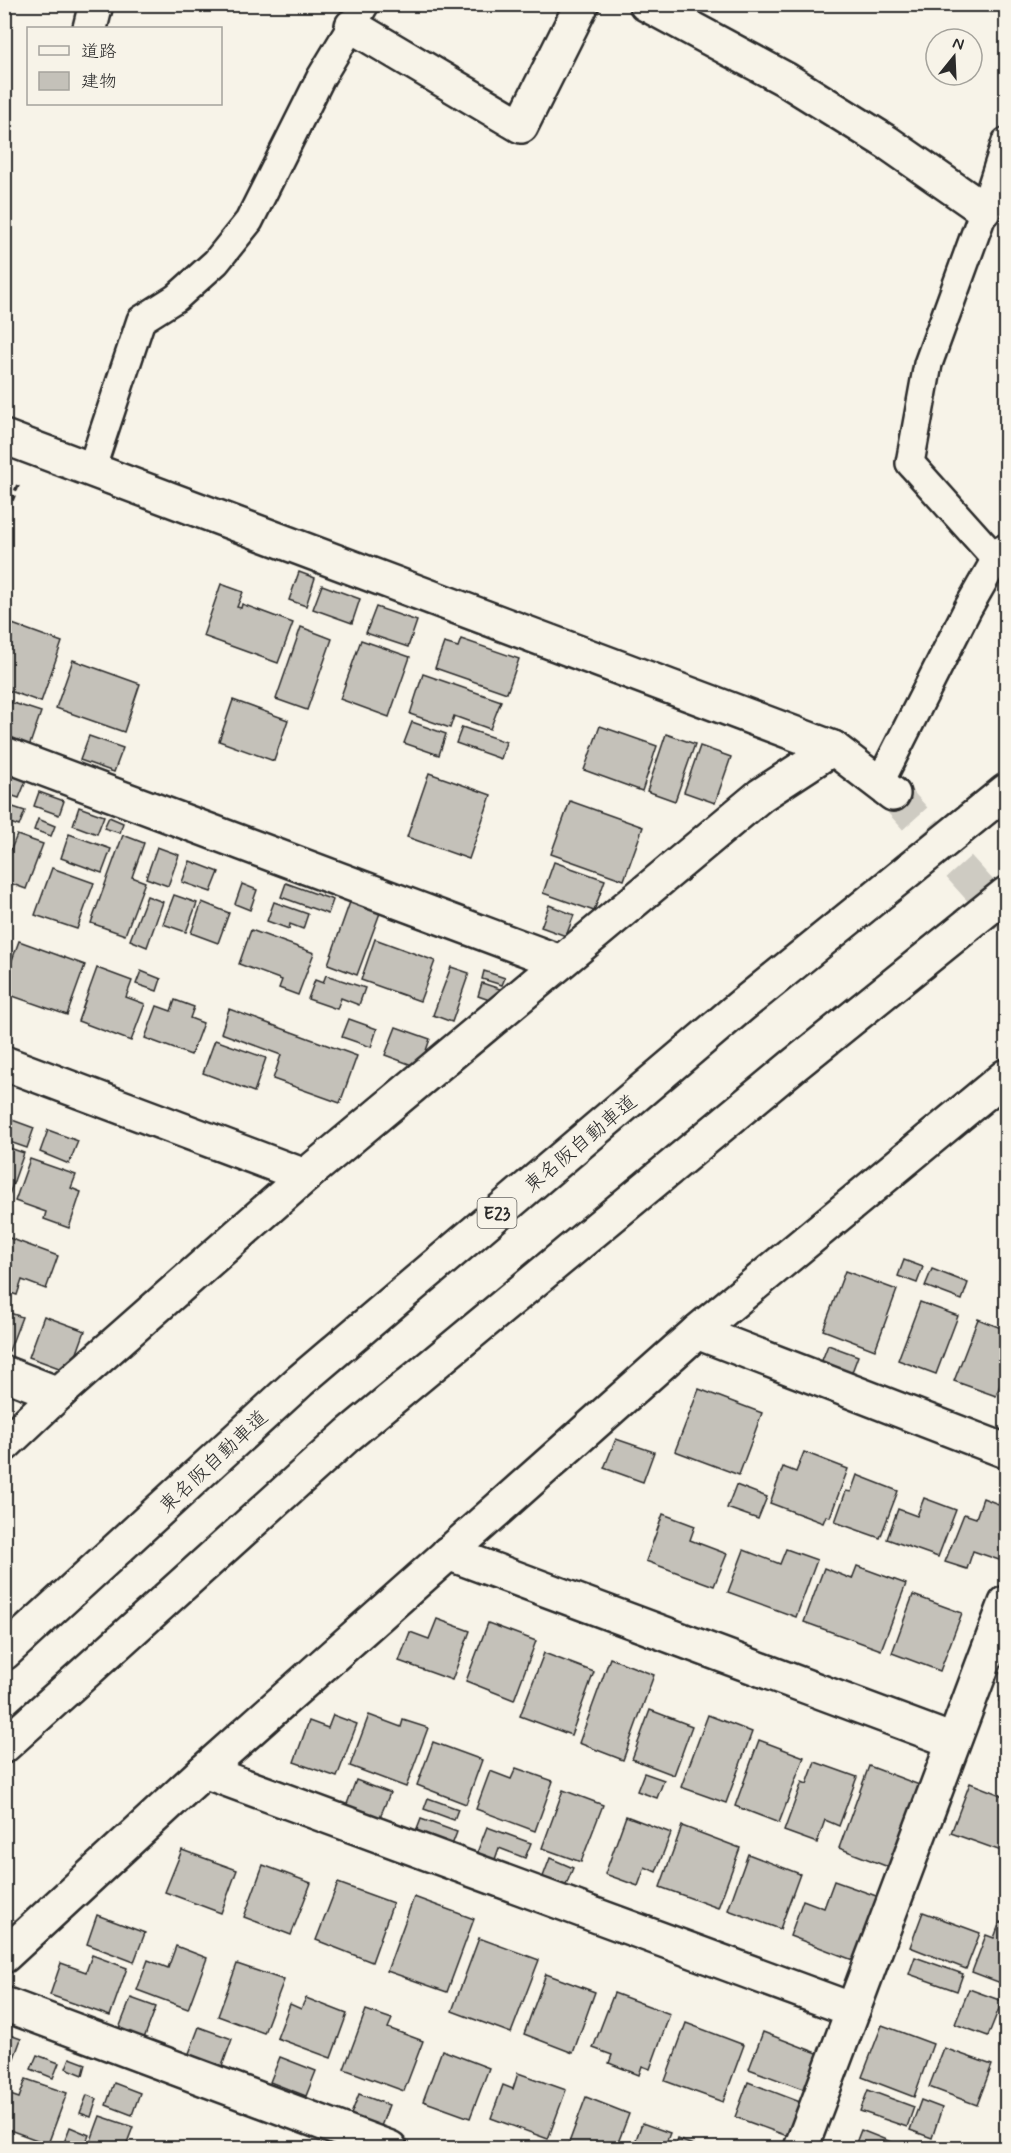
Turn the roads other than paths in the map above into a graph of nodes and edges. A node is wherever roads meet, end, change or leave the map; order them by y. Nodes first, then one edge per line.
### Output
1 (96, 4) edge
2 (582, 4) edge
3 (652, 6) edge
4 (359, 15) edge
5 (90, 27) edge
6 (1006, 142) edge
7 (984, 210) junction
8 (4, 437) edge
9 (91, 470) junction
10 (1001, 555) edge
11 (833, 748) junction
12 (4, 754) edge
13 (886, 789) joint
14 (1006, 791) edge
15 (1006, 894) edge
16 (560, 962) junction
17 (4, 1063) edge
18 (1006, 1076) edge
19 (305, 1176) junction
20 (697, 1332) junction
21 (4, 1373) edge
22 (58, 1394) junction
23 (4, 1445) edge
24 (1006, 1451) edge
25 (448, 1553) junction
26 (1006, 1603) edge
27 (4, 1653) edge
28 (953, 1741) junction
29 (4, 1746) edge
30 (204, 1771) junction
31 (4, 1956) edge
32 (4, 2004) edge
33 (853, 2010) junction
34 (390, 2148) edge
35 (801, 2148) edge

1 - 5 main road
2 - 4 main road
3 - 7 main road
4 - 9 lane
6 - 7 lane
7 - 10 lane
8 - 9 main road
9 - 11 main road
10 - 13 lane
11 - 13 main road
11 - 16 main road
12 - 16 main road
14 - 27 main road, 東名阪自動車道 / E23
15 - 29 main road
16 - 19 main road
17 - 19 main road
18 - 20 main road
19 - 22 main road
20 - 24 main road
20 - 25 main road
21 - 22 main road
22 - 23 main road
25 - 28 main road
25 - 30 main road
26 - 28 main road
28 - 33 main road
30 - 31 main road
30 - 33 main road
32 - 34 main road
33 - 35 main road

